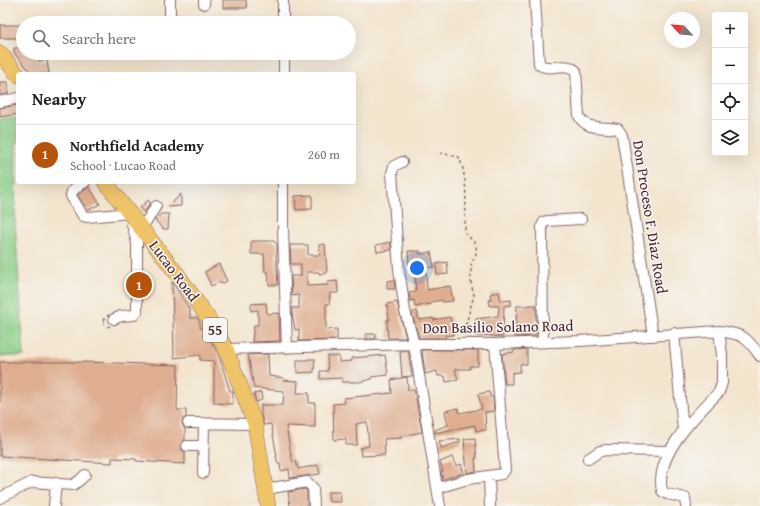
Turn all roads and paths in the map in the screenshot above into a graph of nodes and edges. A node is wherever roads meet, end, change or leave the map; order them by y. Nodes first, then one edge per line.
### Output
1 (170, 0) edge
2 (283, 0) edge
3 (535, 0) edge
4 (170, 16) edge
5 (284, 16) edge
6 (0, 53) edge
7 (284, 60) edge
8 (284, 72) edge
9 (16, 73) edge
10 (16, 98) edge
11 (0, 102) edge
12 (440, 153) dead end
13 (402, 162) dead end
14 (82, 184) edge
15 (106, 184) edge
16 (283, 184) edge
17 (156, 206) dead end
18 (581, 218) dead end
19 (134, 221) junction
20 (154, 244) junction
21 (137, 253) junction
22 (114, 319) dead end
23 (719, 331) junction
24 (674, 333) junction
25 (654, 336) junction
26 (543, 342) junction
27 (414, 344) junction
28 (460, 344) junction
29 (494, 344) junction
30 (288, 348) junction
31 (226, 349) junction
32 (760, 356) edge
33 (188, 423) dead end
34 (204, 423) junction
35 (255, 424) junction
36 (683, 430) junction
37 (187, 446) dead end
38 (204, 446) junction
39 (670, 451) junction
40 (588, 459) dead end
41 (203, 473) dead end
42 (85, 475) dead end
43 (489, 476) junction
44 (56, 484) junction
45 (437, 488) junction
46 (266, 489) junction
47 (0, 498) edge
48 (54, 506) edge
49 (268, 506) edge
50 (314, 506) edge
51 (440, 506) edge
52 (490, 506) edge
53 (686, 506) edge

1 - 4 street
2 - 5 street
3 - 25 street, Don Proceso F. Diaz Road
6 - 9 highway
7 - 8 street
10 - 11 street
12 - 28 path
13 - 27 street
14 - 19 street
15 - 19 highway, Lucao Road / 55
16 - 30 street
17 - 19 street
18 - 26 street
19 - 20 highway, Lucao Road / 55
19 - 21 street
20 - 21 street
20 - 31 highway, Lucao Road / 55
21 - 22 street
23 - 24 street, Don Basilio Solano Road
23 - 32 street, Don Basilio Solano Road
23 - 36 street
24 - 25 street, Don Basilio Solano Road
24 - 36 street
25 - 26 street, Don Basilio Solano Road
26 - 29 street, Don Basilio Solano Road
27 - 28 street, Don Basilio Solano Road
27 - 30 street, Don Basilio Solano Road
27 - 45 street
28 - 29 street, Don Basilio Solano Road
29 - 43 street
30 - 31 street, Don Basilio Solano Road
31 - 35 highway, Lucao Road / 55
33 - 34 street
34 - 35 street
34 - 38 street
35 - 46 highway, Lucao Road / 55
36 - 39 street
37 - 38 street
38 - 41 street
39 - 40 street
39 - 53 street
42 - 44 street
43 - 45 street
43 - 52 street
44 - 47 street
44 - 48 street
45 - 51 street
46 - 49 highway, Lucao Road / 55
46 - 50 street

